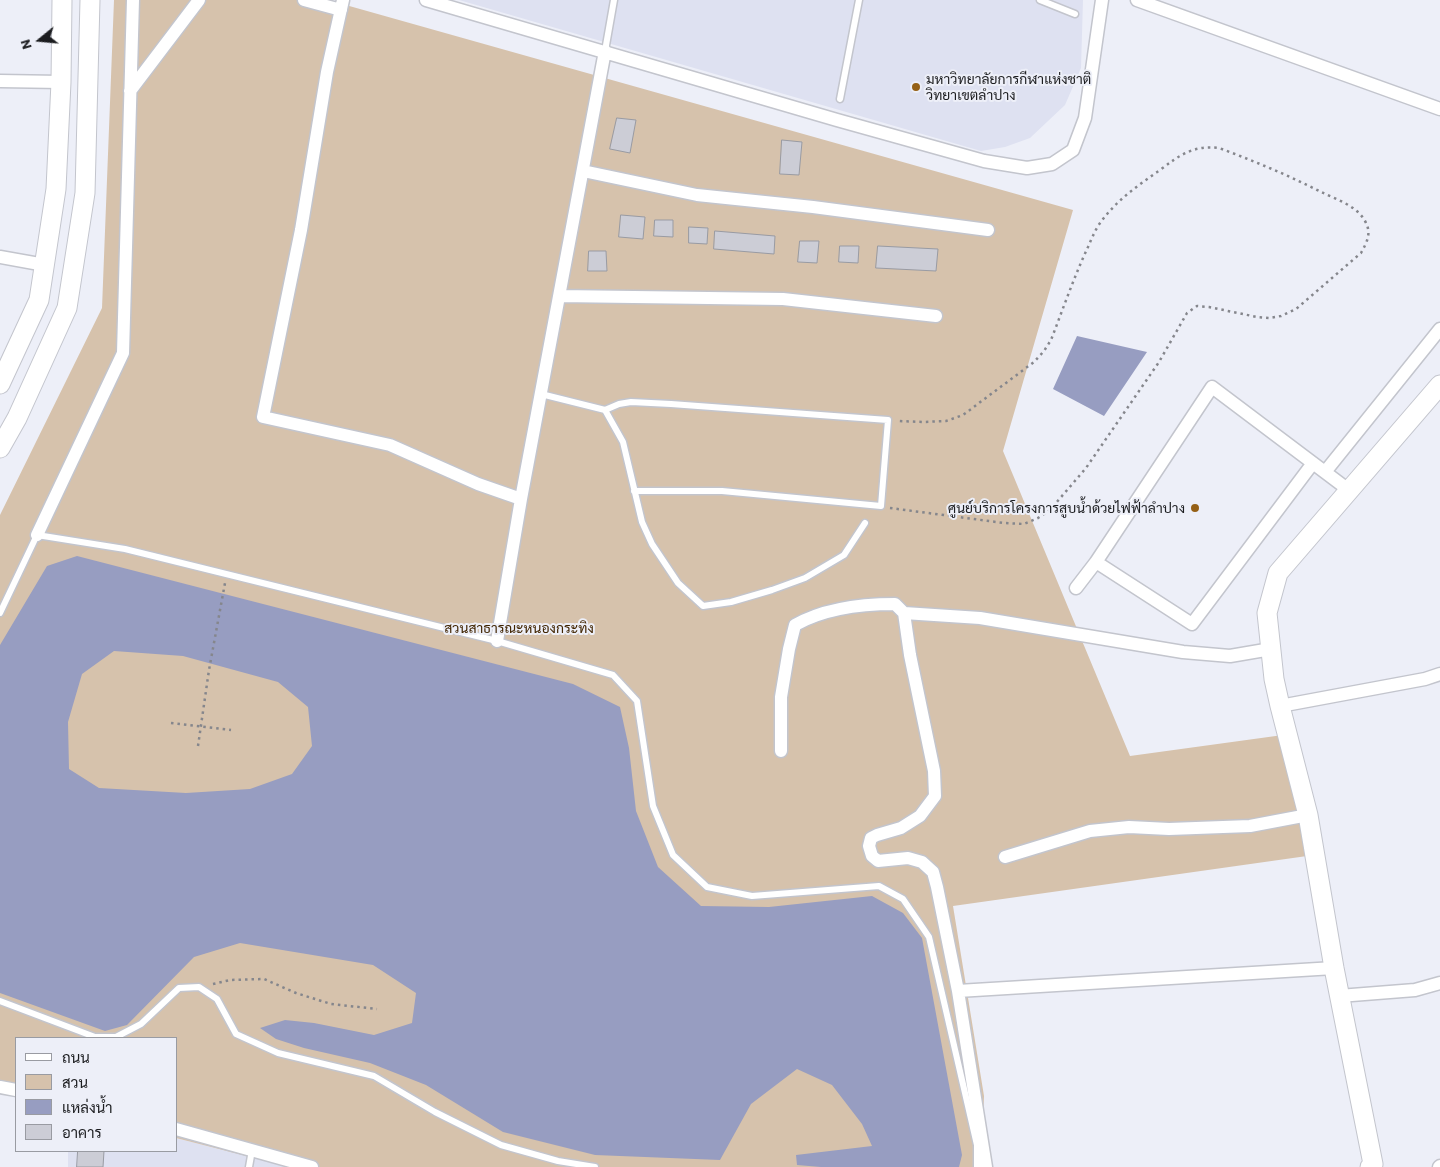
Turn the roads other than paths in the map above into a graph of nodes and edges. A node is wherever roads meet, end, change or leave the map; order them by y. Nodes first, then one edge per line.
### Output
1 (62, 0) edge
2 (90, 0) edge
3 (133, 0) edge
4 (200, 0) edge
5 (304, 0) edge
6 (426, 0) edge
7 (614, 0) edge
8 (859, 0) edge
9 (1040, 0) edge
10 (1102, 0) edge
11 (1137, 0) edge
12 (342, 5) edge
13 (1074, 14) dead end
14 (604, 51) junction
15 (0, 81) edge
16 (61, 82) junction
17 (130, 91) junction
18 (840, 99) dead end
19 (1440, 109) edge
20 (583, 171) junction
21 (988, 230) dead end
22 (0, 257) edge
23 (45, 265) junction
24 (559, 296) junction
25 (936, 316) dead end
26 (1440, 329) edge
27 (0, 384) edge
28 (1440, 385) edge
29 (541, 394) junction
30 (605, 410) junction
31 (0, 448) edge
32 (1313, 463) junction
33 (1325, 472) junction
34 (634, 491) junction
35 (1350, 491) junction
36 (521, 499) junction
37 (865, 523) dead end
38 (37, 535) junction
39 (1096, 562) junction
40 (1076, 588) dead end
41 (0, 612) edge
42 (904, 613) junction
43 (497, 640) junction
44 (1271, 649) junction
45 (1440, 674) edge
46 (1280, 706) junction
47 (780, 750) dead end
48 (1308, 815) junction
49 (1005, 857) dead end
50 (1334, 968) junction
51 (1440, 983) edge
52 (958, 991) junction
53 (1339, 996) junction
54 (0, 1001) edge
55 (93, 1037) edge
56 (116, 1037) edge
57 (0, 1087) edge
58 (15, 1090) edge
59 (178, 1130) edge
60 (252, 1150) junction
61 (1375, 1166) edge
62 (249, 1167) edge
63 (312, 1167) edge
64 (595, 1167) edge
65 (978, 1167) edge
66 (986, 1167) edge

1 - 16 main road
2 - 31 main road
3 - 17 street
4 - 17 street
5 - 12 street
6 - 14 street
7 - 14 lane
8 - 18 lane
9 - 13 lane
10 - 14 street
11 - 19 street
12 - 36 street
14 - 20 street
15 - 16 street
16 - 23 main road
17 - 38 street
20 - 21 street
20 - 24 street
22 - 23 street
23 - 27 main road
24 - 25 street
24 - 29 street
26 - 33 street
28 - 35 main road
29 - 30 lane
29 - 36 street
30 - 34 lane
30 - 34 lane
32 - 33 street
32 - 39 street
32 - 39 street
33 - 35 street
34 - 37 lane
35 - 44 main road
36 - 43 street
38 - 41 lane
38 - 43 lane
39 - 40 street
42 - 44 street
42 - 47 street
42 - 52 street
43 - 65 lane
44 - 46 main road
45 - 46 street
46 - 48 main road
48 - 49 street
48 - 50 main road
50 - 52 street
50 - 53 main road
51 - 53 street
52 - 66 street
53 - 61 main road
54 - 55 lane
56 - 64 lane
57 - 58 street
59 - 60 street
60 - 62 lane
60 - 63 street

